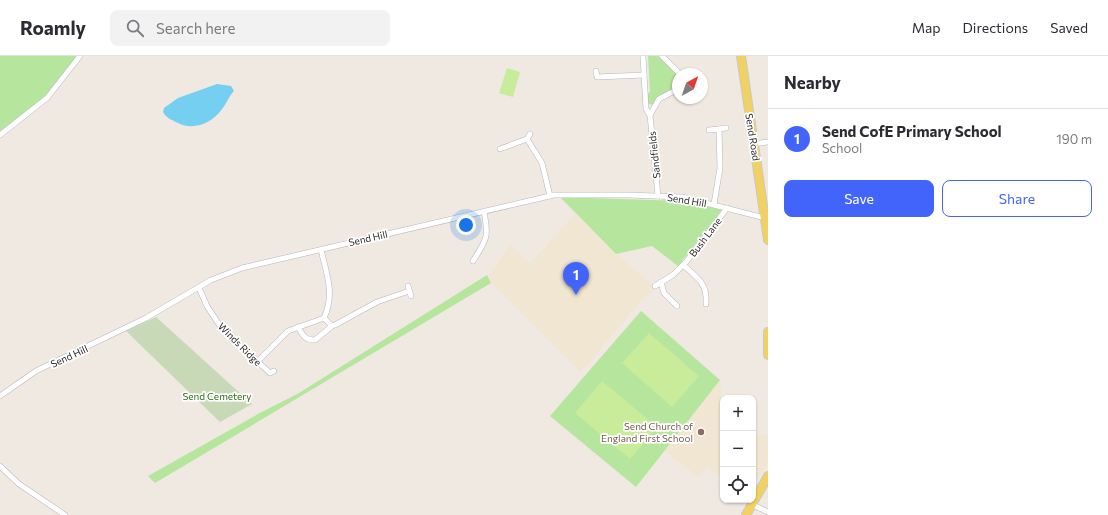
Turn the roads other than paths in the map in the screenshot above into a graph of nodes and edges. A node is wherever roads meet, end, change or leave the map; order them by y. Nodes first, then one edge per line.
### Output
1 (80, 56) edge
2 (643, 56) edge
3 (662, 56) edge
4 (741, 56) edge
5 (674, 68) edge
6 (644, 75) junction
7 (597, 77) dead end
8 (672, 92) edge
9 (650, 115) junction
10 (726, 128) dead end
11 (719, 129) junction
12 (709, 130) dead end
13 (0, 136) edge
14 (768, 142) edge
15 (754, 144) junction
16 (500, 149) dead end
17 (551, 191) junction
18 (658, 196) junction
19 (714, 204) junction
20 (727, 208) junction
21 (484, 212) junction
22 (765, 218) junction
23 (768, 240) edge
24 (322, 250) junction
25 (473, 261) dead end
26 (683, 265) junction
27 (661, 282) junction
28 (655, 286) dead end
29 (198, 288) junction
30 (409, 291) dead end
31 (706, 304) dead end
32 (677, 306) dead end
33 (324, 318) junction
34 (332, 326) junction
35 (298, 327) junction
36 (768, 332) edge
37 (768, 355) edge
38 (257, 362) junction
39 (274, 372) dead end
40 (0, 396) edge
41 (0, 466) edge
42 (768, 476) edge
43 (752, 504) junction
44 (768, 512) edge
45 (65, 515) edge
46 (746, 515) edge

1 - 13 street
2 - 6 street, Sandfields
3 - 5 street
4 - 15 main road, Send Road
6 - 7 street
6 - 9 street, Sandfields
8 - 9 street
9 - 18 street, Sandfields
10 - 11 street
11 - 12 street
11 - 19 street
14 - 15 street
15 - 22 main road, Send Road
16 - 17 street
17 - 18 street, Send Hill
17 - 21 street, Send Hill
18 - 19 street, Send Hill
19 - 20 street, Send Hill
20 - 22 street, Send Hill
20 - 26 street, Bush Lane
21 - 24 street, Send Hill
21 - 25 street
22 - 23 main road, Send Road
24 - 29 street, Send Hill
24 - 33 street
26 - 27 street, Bush Lane
26 - 31 street, Bush Lane
27 - 28 street, Bush Lane
27 - 32 street
29 - 38 street, Winds Ridge
29 - 40 street, Send Hill
30 - 34 street
33 - 34 street
33 - 35 street
34 - 35 street
35 - 38 street
36 - 37 main road
38 - 39 street, Winds Ridge
41 - 45 street
42 - 43 main road
43 - 44 street
43 - 46 main road

